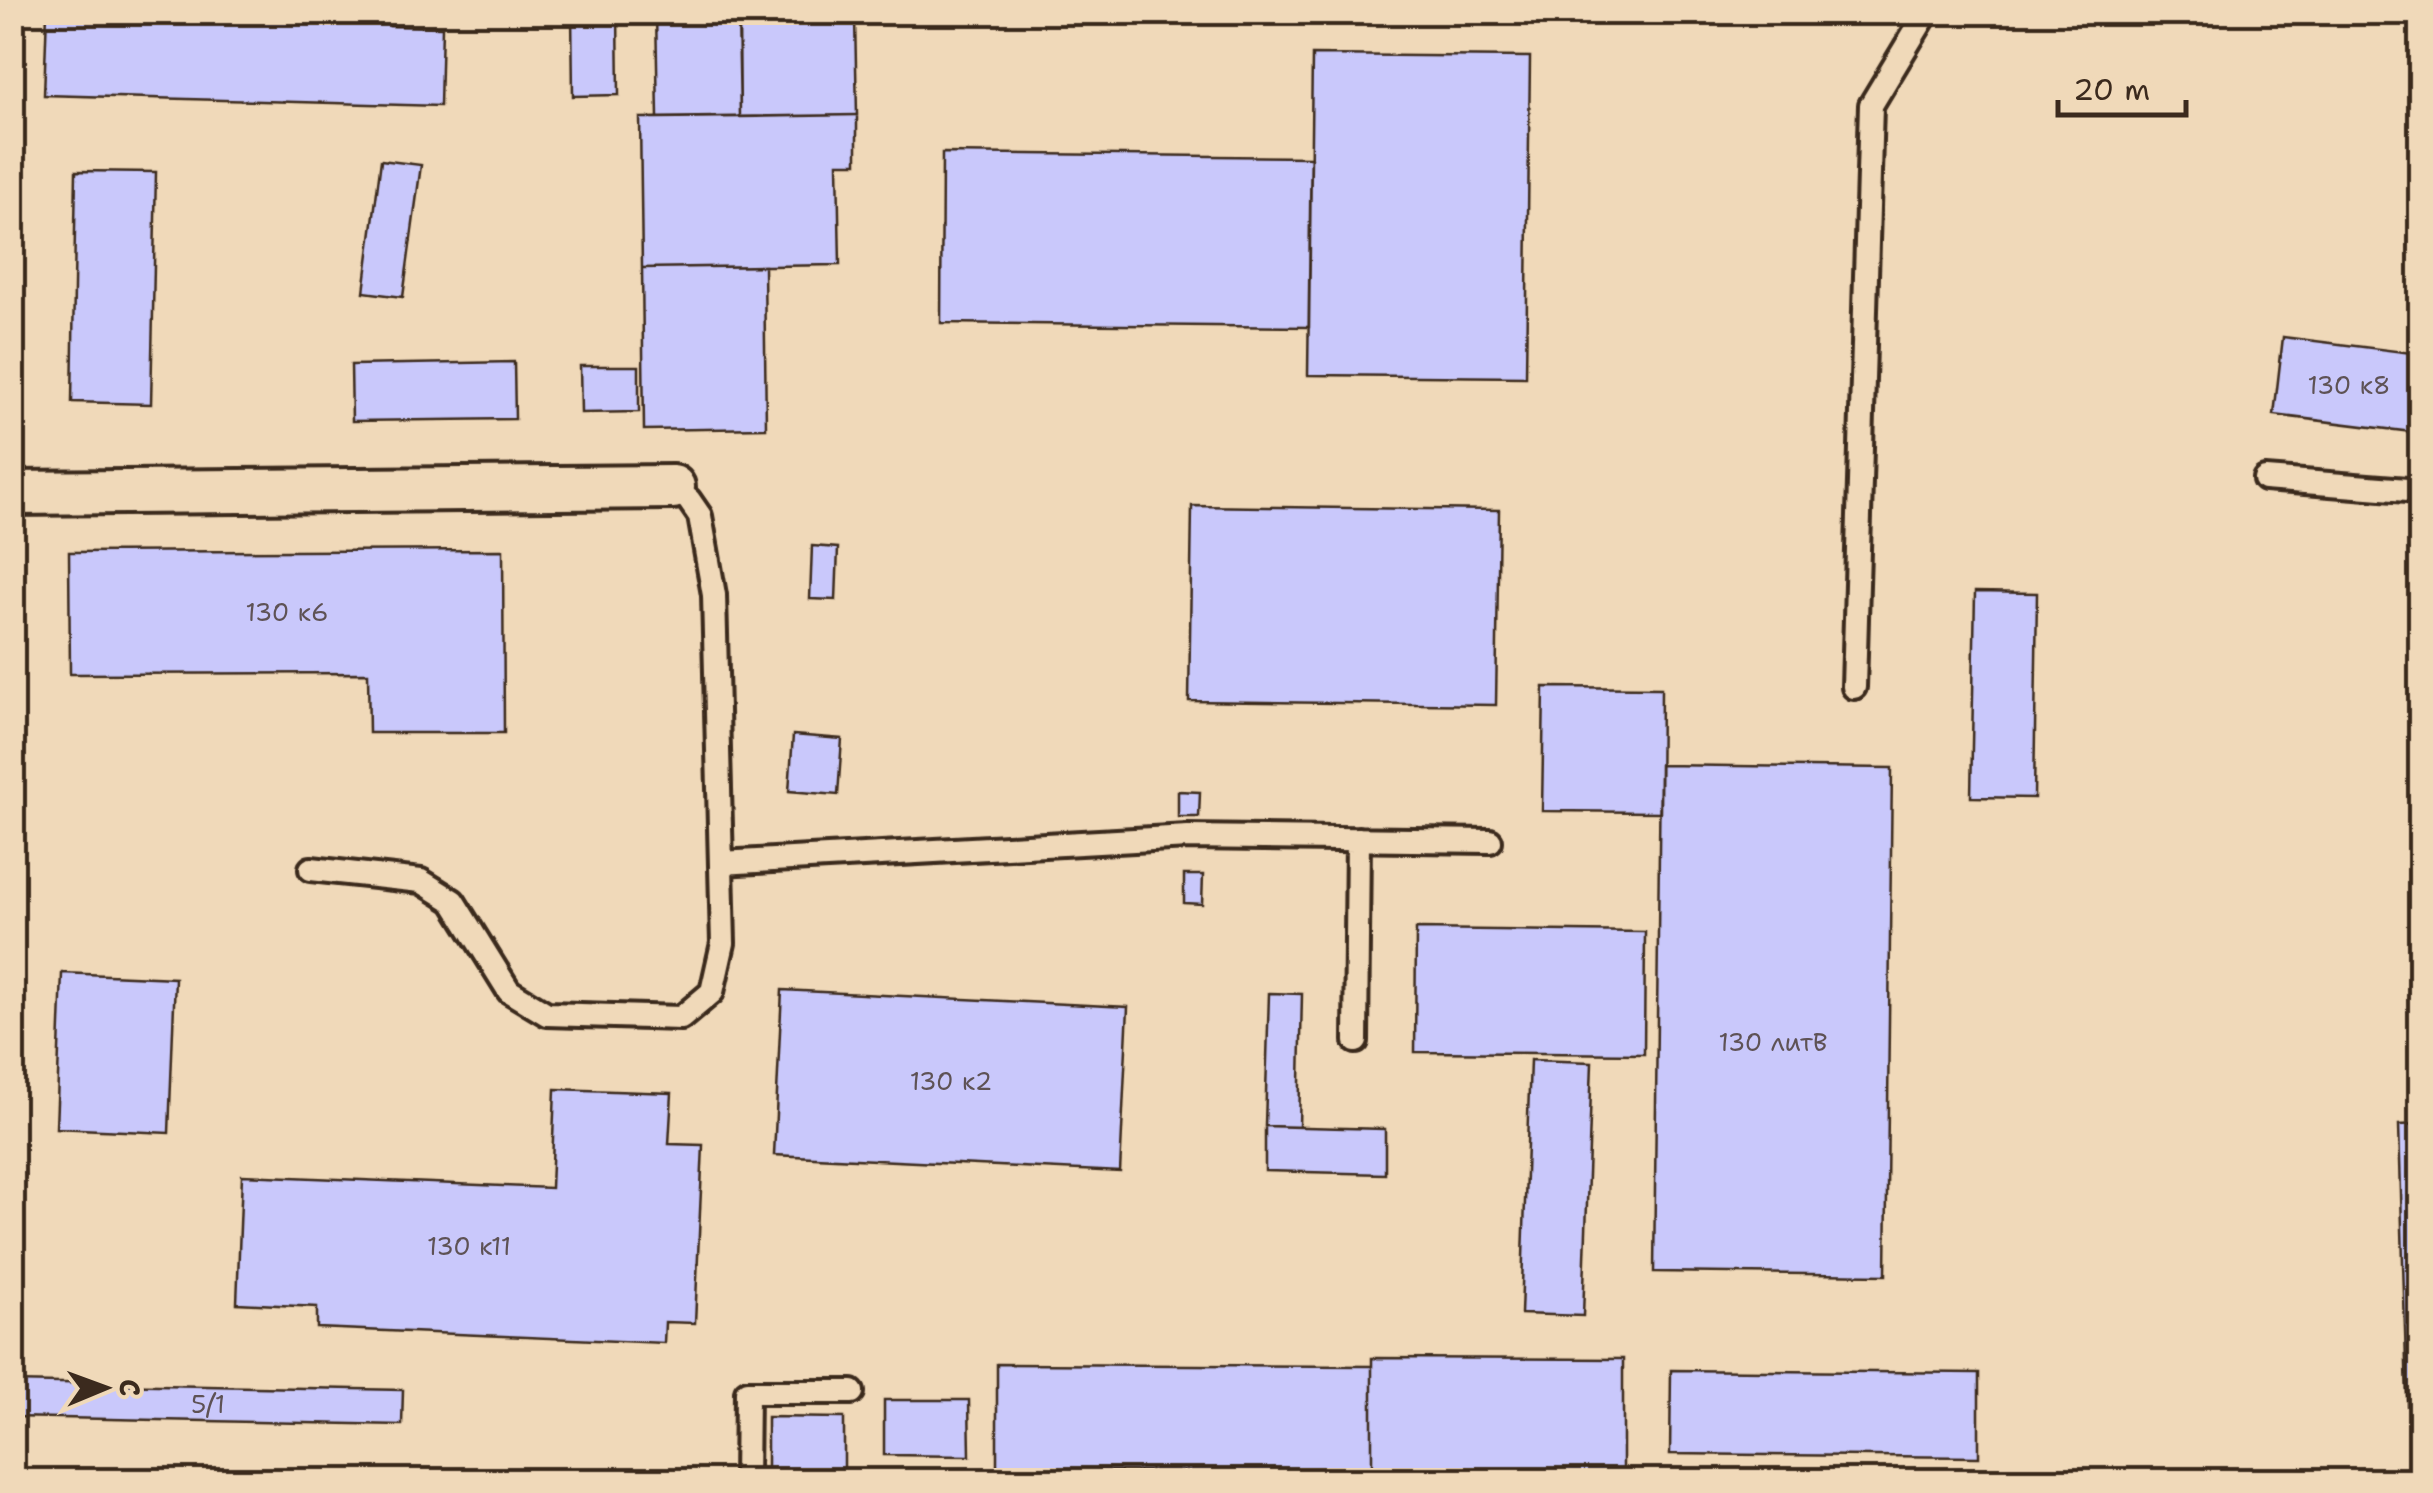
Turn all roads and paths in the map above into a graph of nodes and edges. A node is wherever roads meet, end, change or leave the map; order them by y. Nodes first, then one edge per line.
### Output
1 (1927, 12) edge
2 (2265, 478) dead end
3 (673, 487) joint
4 (2420, 492) edge
5 (12, 493) edge
6 (1854, 688) dead end
7 (1358, 839) junction
8 (1490, 841) dead end
9 (720, 863) junction
10 (312, 868) dead end
11 (1356, 1042) dead end
12 (852, 1392) dead end
13 (746, 1480) edge

1 - 6 lane
2 - 4 lane
3 - 5 street
3 - 9 lane
7 - 8 lane
7 - 9 lane
7 - 11 lane
9 - 10 lane
12 - 13 lane

